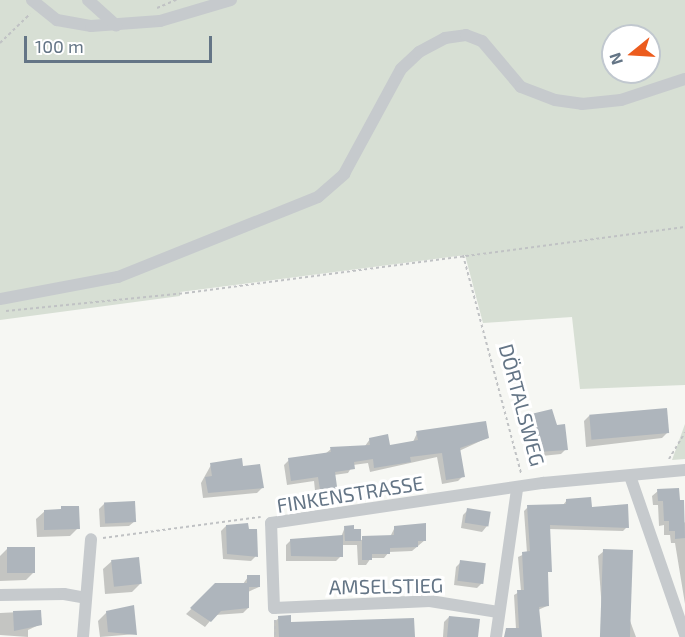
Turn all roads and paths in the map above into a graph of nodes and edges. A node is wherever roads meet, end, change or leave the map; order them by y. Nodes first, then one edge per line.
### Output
1 (32, 0) edge
2 (88, 0) edge
3 (231, 0) edge
4 (42, 10) junction
5 (116, 25) junction
6 (0, 43) edge
7 (685, 79) edge
8 (685, 227) edge
9 (464, 256) junction
10 (0, 299) edge
11 (0, 312) edge
12 (685, 432) edge
13 (685, 470) edge
14 (662, 472) junction
15 (630, 476) junction
16 (516, 489) junction
17 (271, 523) junction
18 (91, 539) joint
19 (0, 595) edge
20 (86, 598) junction
21 (274, 608) junction
22 (498, 612) junction
23 (685, 635) edge
24 (83, 637) edge
25 (275, 637) edge
26 (496, 637) edge

1 - 4 street
2 - 5 street
3 - 5 street
4 - 5 street
4 - 6 path
7 - 10 street
8 - 9 path
9 - 11 path
9 - 16 path, DÖRTALSWEG
12 - 14 path
13 - 14 street, FINKENSTRASSE
14 - 15 street, FINKENSTRASSE
15 - 16 street, FINKENSTRASSE
15 - 23 street
16 - 17 street, FINKENSTRASSE
16 - 22 street, DÖRTALSWEG
17 - 18 path
17 - 21 street, FINKENSTRASSE
18 - 20 street
19 - 20 street
20 - 24 street
21 - 22 street, AMSELSTIEG
21 - 25 path
22 - 26 street, DÖRTALSWEG

